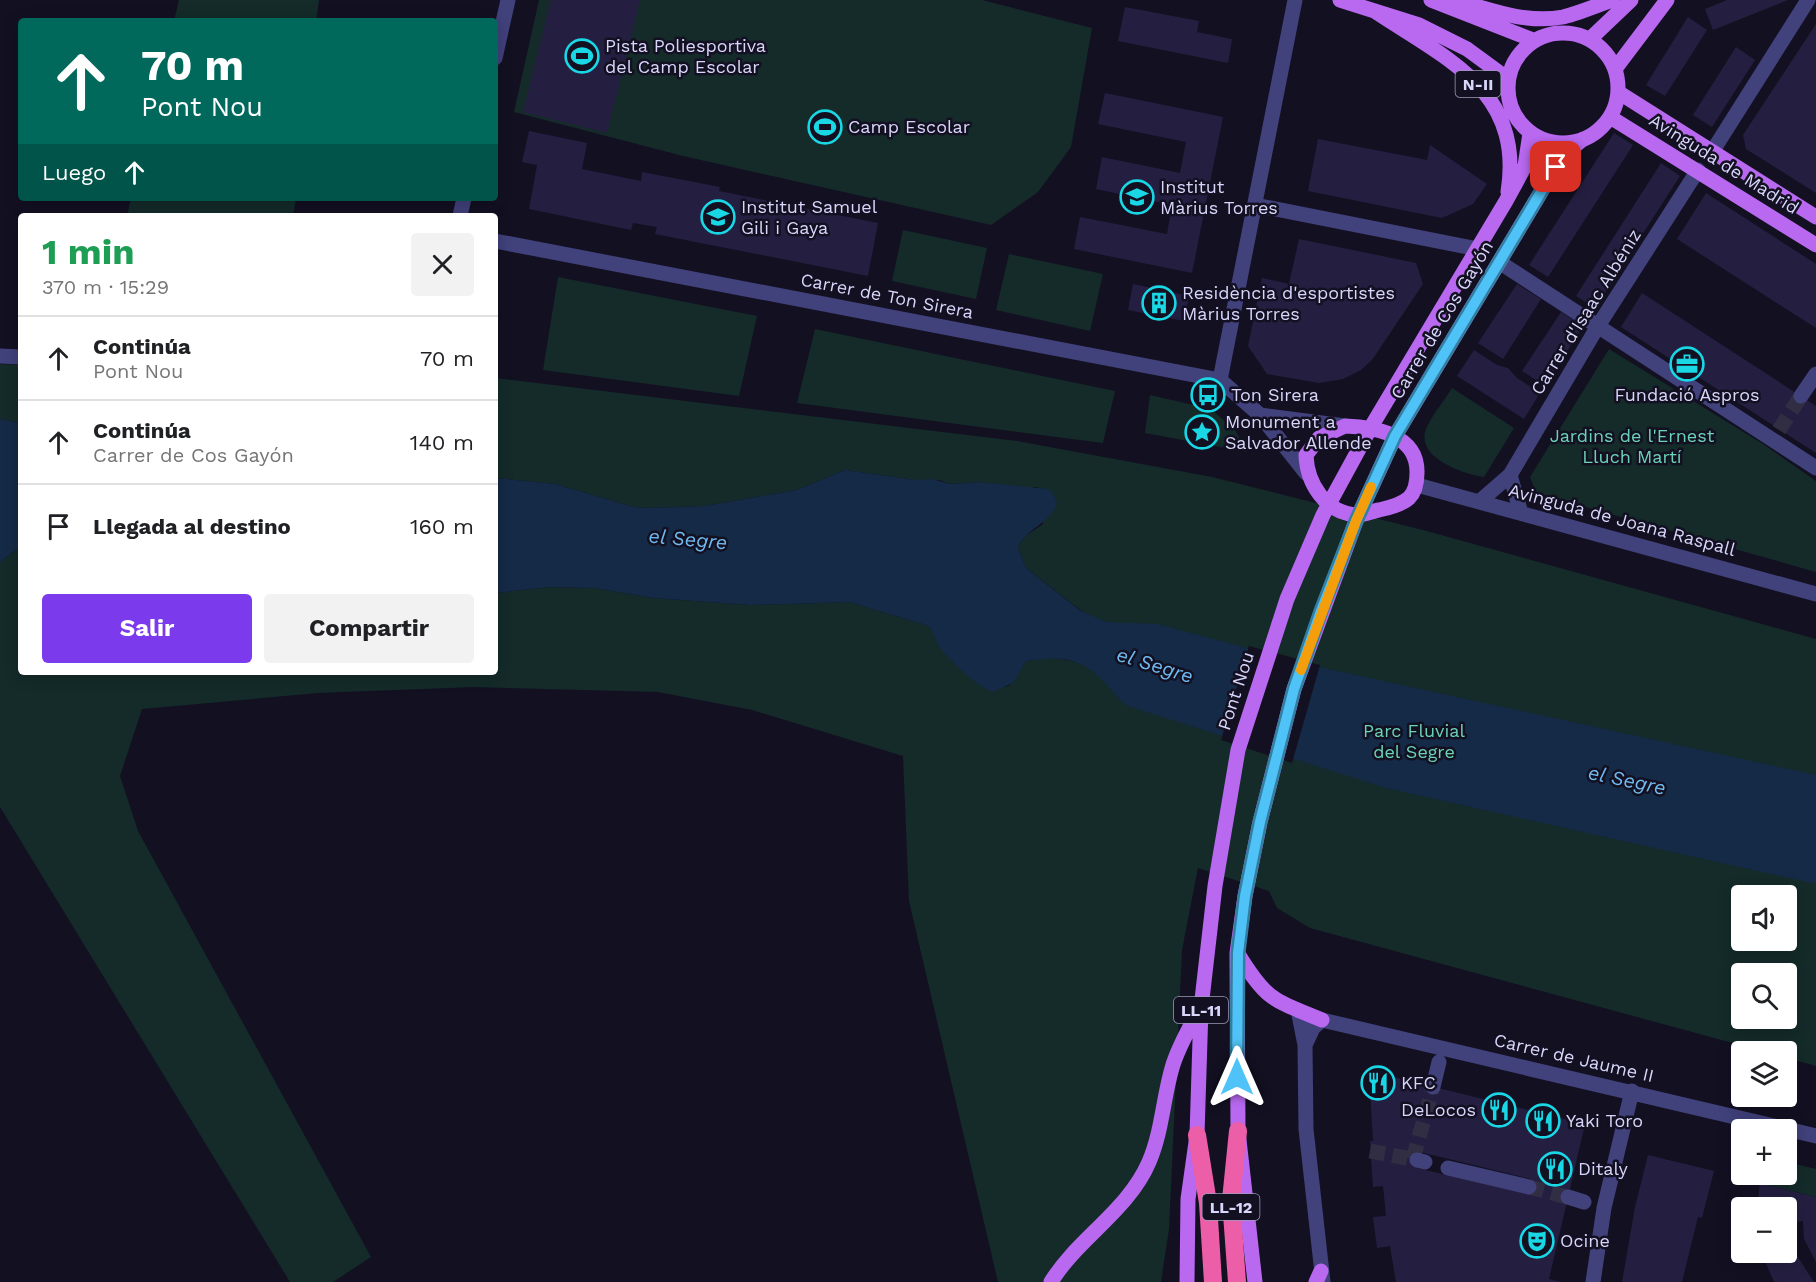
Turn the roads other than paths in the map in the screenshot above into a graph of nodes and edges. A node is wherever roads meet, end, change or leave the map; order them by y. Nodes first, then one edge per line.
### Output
1 (508, 0) edge
2 (1295, 0) edge
3 (1340, 0) edge
4 (1432, 0) edge
5 (1456, 0) edge
6 (1612, 0) edge
7 (1631, 0) edge
8 (1667, 0) edge
9 (1808, 0) edge
10 (1376, 12) junction
11 (1590, 39) junction
12 (1533, 40) junction
13 (498, 45) edge
14 (1615, 69) junction
15 (1508, 79) junction
16 (1618, 92) junction
17 (1610, 117) junction
18 (1530, 133) junction
19 (1583, 140) junction
20 (1712, 152) junction
21 (1698, 170) junction
22 (1506, 201) junction
23 (1255, 205) junction
24 (1816, 217) edge
25 (498, 242) edge
26 (1816, 245) edge
27 (1478, 249) junction
28 (1499, 262) junction
29 (1598, 326) junction
30 (0, 356) edge
31 (18, 357) edge
32 (1816, 374) edge
33 (1220, 380) junction
34 (1801, 396) tunnel mouth
35 (1260, 415) junction
36 (1345, 426) junction
37 (1371, 427) junction
38 (1395, 436) junction
39 (1816, 468) edge
40 (1306, 472) junction
41 (1510, 475) junction
42 (1417, 485) junction
43 (1479, 502) junction
44 (1326, 509) junction
45 (1521, 513) junction
46 (1358, 515) junction
47 (1816, 594) edge
48 (1238, 953) junction
49 (1201, 1008) junction
50 (1298, 1010) junction
51 (1322, 1020) junction
52 (1305, 1045) junction
53 (1439, 1062) dead end
54 (1432, 1087) tunnel mouth
55 (1632, 1091) junction
56 (1238, 1131) junction
57 (1197, 1135) junction
58 (1816, 1136) edge
59 (1448, 1168) dead end
60 (1529, 1187) tunnel mouth
61 (1568, 1197) tunnel mouth
62 (1584, 1202) dead end
63 (1320, 1278) edge
64 (1051, 1282) edge
65 (1187, 1282) edge
66 (1213, 1282) edge
67 (1237, 1282) edge
68 (1255, 1282) edge
69 (1593, 1282) edge

1 - 13 street
2 - 23 street
3 - 10 main road, N-II
4 - 12 main road
5 - 6 main road
7 - 11 main road
8 - 14 main road
9 - 20 street
10 - 15 main road, N-II
10 - 22 main road, N-II
11 - 12 main road
11 - 14 main road
12 - 15 main road
14 - 16 main road
15 - 18 main road
16 - 17 main road
16 - 20 main road, Avinguda de Madrid
17 - 19 main road
17 - 21 main road, Avinguda de Madrid
18 - 19 main road
18 - 22 main road, Carrer de Cos Gayón
19 - 28 main road, Carrer de Cos Gayón
20 - 24 main road, Avinguda de Madrid
21 - 26 main road, Avinguda de Madrid
21 - 29 street, Carrer d'Isaac Albéniz
22 - 27 main road, Carrer de Cos Gayón
23 - 27 street
23 - 33 street
25 - 33 street, Carrer de Ton Sirera
27 - 37 main road, Carrer de Cos Gayón
28 - 29 street
28 - 38 main road, Carrer de Cos Gayón
29 - 39 street
29 - 41 street, Carrer d'Isaac Albéniz
30 - 31 street
32 - 34 street
33 - 35 street
35 - 36 street
35 - 40 street
36 - 37 main road
36 - 40 main road
37 - 38 main road
37 - 44 main road, Carrer de Cos Gayón
38 - 42 main road
38 - 46 main road, Carrer de Cos Gayón
40 - 44 main road
41 - 43 street, Carrer d'Isaac Albéniz
41 - 45 street
42 - 43 street, Avinguda de Joana Raspall
42 - 46 main road
43 - 45 street, Avinguda de Joana Raspall
44 - 46 main road
44 - 49 main road, Pont Nou / LL-11
45 - 47 street, Avinguda de Joana Raspall
46 - 48 main road, Carrer de Cos Gayón / LL-11
48 - 50 main road
48 - 56 main road, LL-11
49 - 57 main road, LL-11
49 - 64 main road
50 - 51 main road
50 - 52 street
51 - 52 street
51 - 55 street, Carrer de Jaume II
52 - 63 street
53 - 54 street
55 - 58 street, Carrer de Jaume II
55 - 69 street
56 - 67 highway, LL-12
56 - 68 main road, LL-11
57 - 65 main road, LL-11
57 - 66 highway, LL-12
59 - 60 street
61 - 62 street

